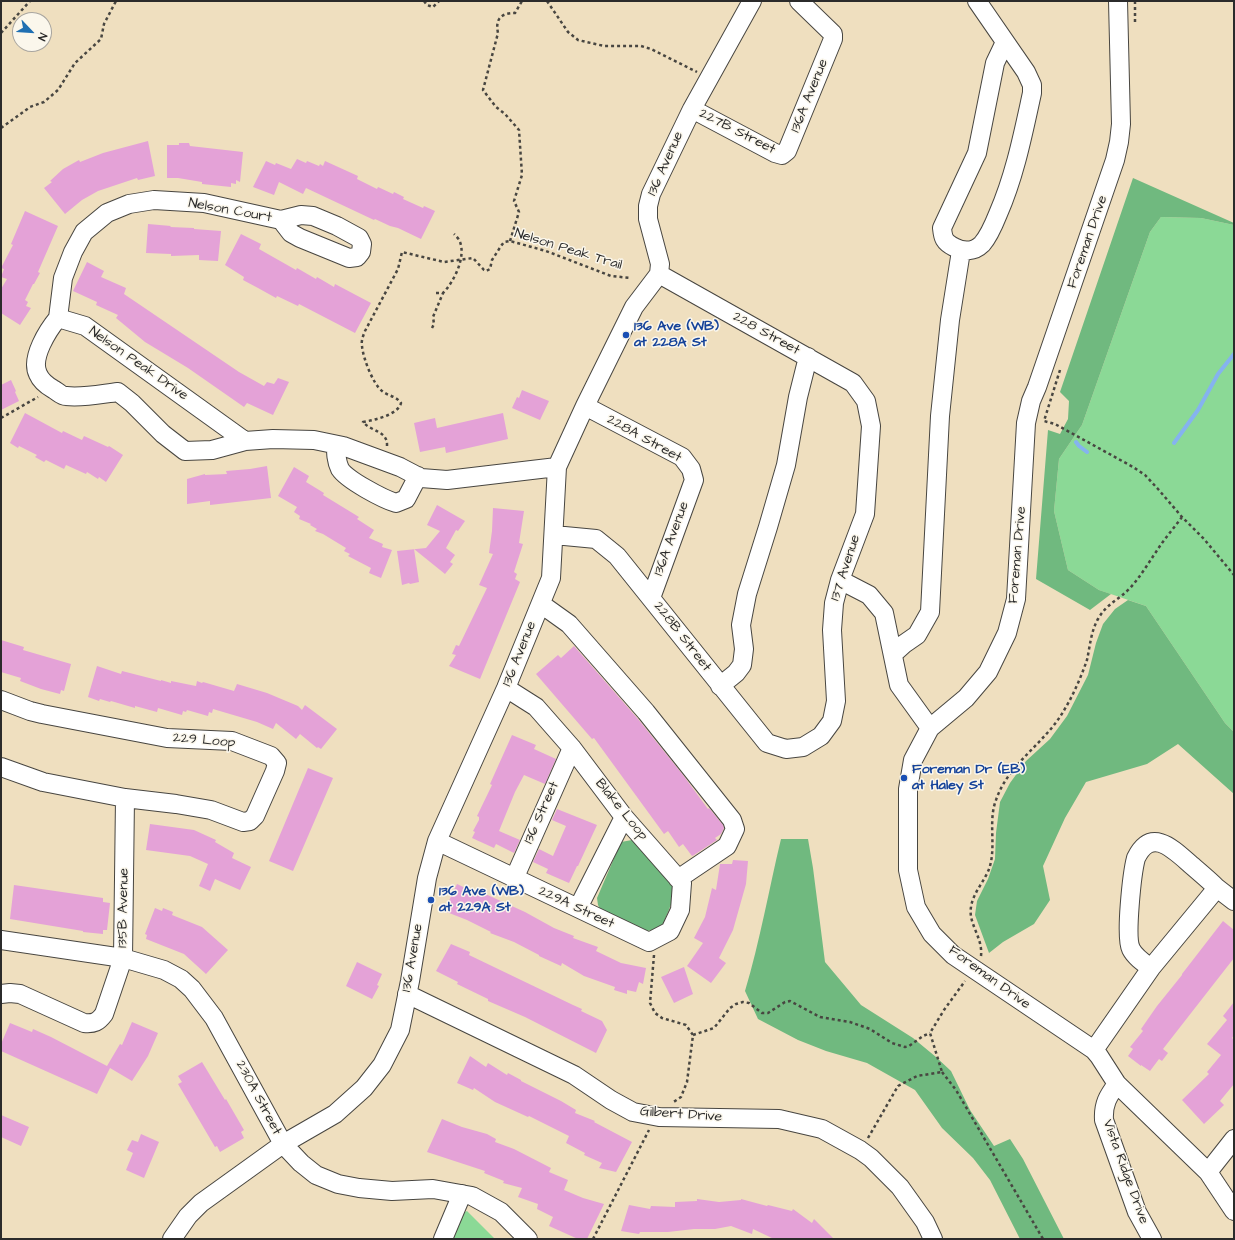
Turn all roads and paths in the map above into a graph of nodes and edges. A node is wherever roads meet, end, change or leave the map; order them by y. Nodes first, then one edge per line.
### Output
1 (30, 1) edge
2 (116, 1) edge
3 (424, 1) edge
4 (439, 1) edge
5 (522, 1) edge
6 (548, 1) edge
7 (752, 1) edge
8 (799, 1) edge
9 (977, 1) edge
10 (1118, 1) edge
11 (1, 33) edge
12 (1006, 42) junction
13 (697, 72) dead end
14 (692, 109) junction
15 (1, 128) edge
16 (782, 154) joint
17 (281, 220) junction
18 (454, 234) dead end
19 (510, 241) junction
20 (961, 251) junction
21 (462, 258) junction
22 (658, 274) junction
23 (631, 278) dead end
24 (436, 293) dead end
25 (443, 293) junction
26 (58, 318) junction
27 (432, 328) dead end
28 (808, 357) junction
29 (53, 389) junction
30 (866, 401) joint
31 (585, 406) junction
32 (1, 418) edge
33 (1044, 421) dead end
34 (245, 441) junction
35 (336, 445) junction
36 (386, 450) dead end
37 (557, 467) junction
38 (418, 476) junction
39 (694, 480) joint
40 (1182, 517) junction
41 (554, 535) junction
42 (1234, 575) edge
43 (840, 580) junction
44 (651, 598) junction
45 (540, 604) junction
46 (892, 654) junction
47 (720, 686) junction
48 (506, 688) junction
49 (1, 700) edge
50 (930, 728) junction
51 (804, 747) joint
52 (572, 748) junction
53 (1, 767) edge
54 (125, 798) junction
55 (624, 817) junction
56 (437, 841) junction
57 (514, 879) junction
58 (678, 879) junction
59 (1217, 888) junction
60 (1234, 901) edge
61 (578, 908) junction
62 (1, 940) edge
63 (652, 948) junction
64 (981, 956) dead end
65 (123, 958) junction
66 (1151, 968) junction
67 (965, 980) dead end
68 (1, 994) edge
69 (408, 994) junction
70 (930, 1033) junction
71 (693, 1035) junction
72 (1094, 1050) junction
73 (942, 1072) junction
74 (1117, 1084) junction
75 (668, 1106) dead end
76 (650, 1129) dead end
77 (1234, 1139) edge
78 (283, 1144) junction
79 (864, 1144) dead end
80 (1208, 1172) junction
81 (462, 1194) junction
82 (1234, 1211) edge
83 (172, 1239) edge
84 (443, 1239) edge
85 (528, 1239) edge
86 (593, 1239) edge
87 (933, 1239) edge
88 (1043, 1239) edge
89 (1152, 1239) edge

1 - 11 path
2 - 15 path
3 - 4 path
5 - 19 path
6 - 13 path
7 - 14 street, 136 Avenue
8 - 16 street, 136A Avenue
9 - 12 street
10 - 50 street, Foreman Drive
12 - 20 street
12 - 20 street
14 - 16 street, 227B Street
14 - 22 street, 136 Avenue
17 - 17 street, Nelson Court
17 - 26 street, Nelson Court
18 - 21 path
19 - 21 path, Nelson Peak Trail
19 - 23 path, Nelson Peak Trail
20 - 46 street
21 - 25 path
21 - 36 path
22 - 28 street, 228 Street
22 - 31 street, 136 Avenue
24 - 25 path
25 - 27 path
26 - 29 street
26 - 34 street, Nelson Peak Drive
28 - 30 street, 228 Street
28 - 47 street
29 - 32 path
29 - 34 street
30 - 43 street, 137 Avenue
31 - 37 street, 136 Avenue
31 - 39 street, 228A Street
33 - 40 path
34 - 35 street
35 - 38 street
35 - 38 street
37 - 38 street
37 - 41 street, 136 Avenue
39 - 44 street, 136A Avenue
40 - 42 path
40 - 64 path
41 - 44 street, 228B Street
41 - 45 street, 136 Avenue
43 - 46 street
43 - 51 street, 137 Avenue
44 - 47 street, 228B Street
45 - 48 street, 136 Avenue
45 - 58 street
46 - 50 street
47 - 51 street, 228B Street
48 - 52 street, Blake Loop
48 - 56 street, 136 Avenue
49 - 54 street, 229 Loop
50 - 72 street, Foreman Drive
52 - 55 street, Blake Loop
52 - 57 street, 136 Street
53 - 54 street, 229 Loop
54 - 65 street, 135B Avenue
55 - 58 street, Blake Loop
55 - 61 street
56 - 57 street, 229A Street
56 - 69 street, 136 Avenue
57 - 61 street, 229A Street
58 - 63 street
59 - 60 street
59 - 66 street
59 - 66 street
61 - 63 street, 229A Street
62 - 65 street, 230A Street
63 - 71 path
65 - 68 street, 135B Avenue
65 - 78 street, 230A Street
66 - 72 street
67 - 70 path
69 - 78 street, 136 Avenue
69 - 87 street, Gilbert Drive
70 - 71 path
70 - 73 path
71 - 75 path
72 - 74 street, Foreman Drive
73 - 79 path
73 - 88 path
74 - 80 street, Foreman Drive
74 - 89 street, Vista Ridge Drive
76 - 86 path
77 - 80 street
78 - 81 street, 230A Street
78 - 83 street, 136 Avenue
80 - 82 street, Foreman Drive
81 - 84 street
81 - 85 street, 230A Street

